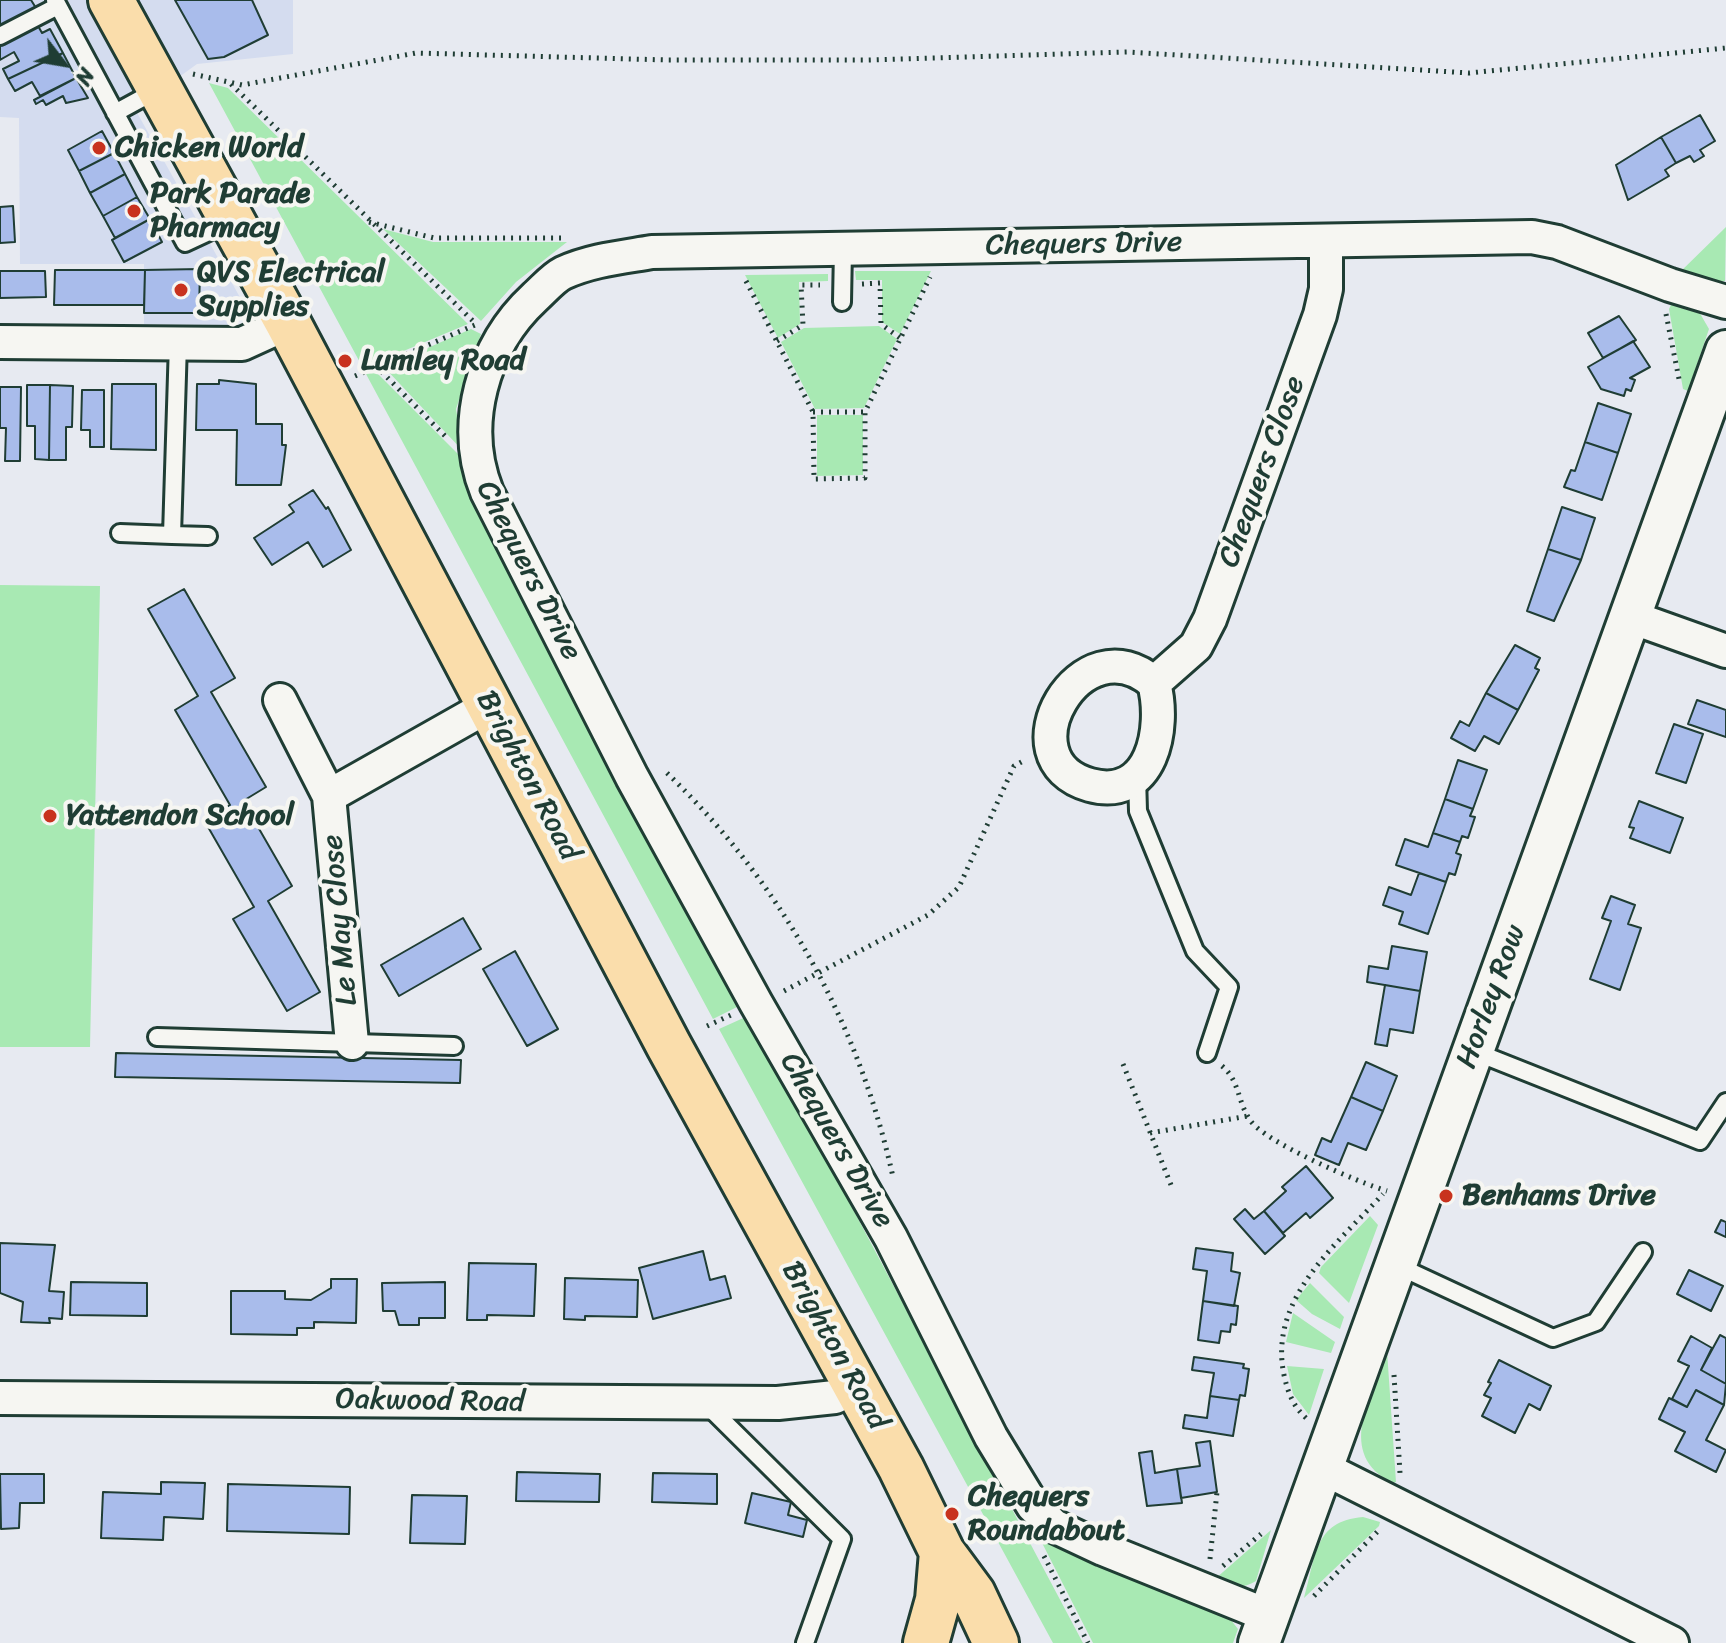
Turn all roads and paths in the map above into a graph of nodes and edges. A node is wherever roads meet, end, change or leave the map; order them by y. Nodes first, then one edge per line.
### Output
1 (111, 0) edge
2 (57, 3) edge
3 (0, 36) edge
4 (1726, 48) edge
5 (156, 79) junction
6 (229, 82) junction
7 (115, 113) junction
8 (231, 221) junction
9 (368, 221) junction
10 (1326, 241) junction
11 (945, 247) junction
12 (843, 249) junction
13 (730, 251) junction
14 (597, 262) junction
15 (880, 283) dead end
16 (801, 285) dead end
17 (842, 302) dead end
18 (1726, 302) edge
19 (1664, 306) dead end
20 (288, 323) junction
21 (488, 331) junction
22 (900, 338) junction
23 (777, 341) junction
24 (0, 342) edge
25 (178, 343) junction
26 (1725, 354) edge
27 (376, 366) junction
28 (324, 392) junction
29 (1681, 392) dead end
30 (813, 412) junction
31 (865, 412) junction
32 (478, 470) junction
33 (120, 533) dead end
34 (172, 535) junction
35 (208, 536) dead end
36 (1628, 616) junction
37 (1726, 651) edge
38 (1154, 683) junction
39 (280, 700) dead end
40 (490, 705) junction
41 (1051, 747) junction
42 (1137, 775) junction
43 (632, 777) junction
44 (329, 796) junction
45 (821, 972) junction
46 (772, 998) dead end
47 (157, 1037) dead end
48 (352, 1043) junction
49 (454, 1046) dead end
50 (1473, 1051) junction
51 (1207, 1053) joint
52 (1123, 1064) dead end
53 (1726, 1102) edge
54 (1248, 1116) junction
55 (1150, 1133) junction
56 (895, 1187) dead end
57 (1173, 1190) dead end
58 (1402, 1196) junction
59 (1643, 1252) dead end
60 (1395, 1264) junction
61 (856, 1385) junction
62 (0, 1398) edge
63 (706, 1404) junction
64 (1310, 1422) dead end
65 (1323, 1468) junction
66 (1217, 1492) dead end
67 (1033, 1506) junction
68 (1265, 1530) dead end
69 (942, 1552) junction
70 (1209, 1582) junction
71 (1264, 1629) edge
72 (805, 1643) edge
73 (926, 1643) edge
74 (996, 1643) edge
75 (1088, 1643) edge
76 (1672, 1643) edge

1 - 5 main road, Brighton Road
2 - 3 lane
2 - 7 lane
4 - 6 path
5 - 6 path
5 - 7 lane
5 - 8 main road, Brighton Road
6 - 9 path
7 - 8 lane
8 - 20 main road, Brighton Road
9 - 14 path
9 - 21 path
10 - 11 street, Chequers Drive
10 - 18 street, Chequers Drive
10 - 38 street, Chequers Close
11 - 12 street, Chequers Drive
11 - 22 path
12 - 13 street, Chequers Drive
12 - 17 lane
13 - 14 street, Chequers Drive
13 - 23 path
14 - 21 street, Chequers Drive
15 - 22 path
16 - 23 path
19 - 29 path
20 - 25 street
20 - 28 main road, Brighton Road
21 - 27 path
21 - 32 street, Chequers Drive
22 - 31 path
23 - 30 path
24 - 25 street
25 - 34 lane
26 - 36 street, Horley Row
27 - 28 path
27 - 32 path
28 - 40 main road, Brighton Road
30 - 31 path
30 - 31 path
32 - 43 street, Chequers Drive
33 - 34 lane
34 - 35 lane
36 - 37 street
36 - 50 street, Horley Row
38 - 41 street
38 - 42 street
39 - 44 street, Le May Close
40 - 44 street, Le May Close
40 - 61 main road, Brighton Road
41 - 42 street
41 - 45 path
42 - 51 lane
43 - 45 path
43 - 67 street, Chequers Drive
44 - 48 street, Le May Close
45 - 46 path
45 - 56 path
47 - 48 lane
48 - 49 lane
50 - 53 lane
50 - 58 street, Horley Row
51 - 54 path
52 - 55 path
54 - 55 path
54 - 58 path
55 - 57 path
58 - 60 street, Horley Row
58 - 64 path
59 - 60 lane
60 - 65 street, Horley Row
61 - 63 street, Oakwood Road
61 - 69 main road, Brighton Road
62 - 63 street, Oakwood Road
63 - 72 lane
65 - 71 street, Horley Row
65 - 76 street
66 - 70 path
67 - 70 street, Chequers Drive
67 - 75 path
68 - 70 path
69 - 73 main road
69 - 74 main road, Brighton Road
70 - 71 street, Chequers Drive

